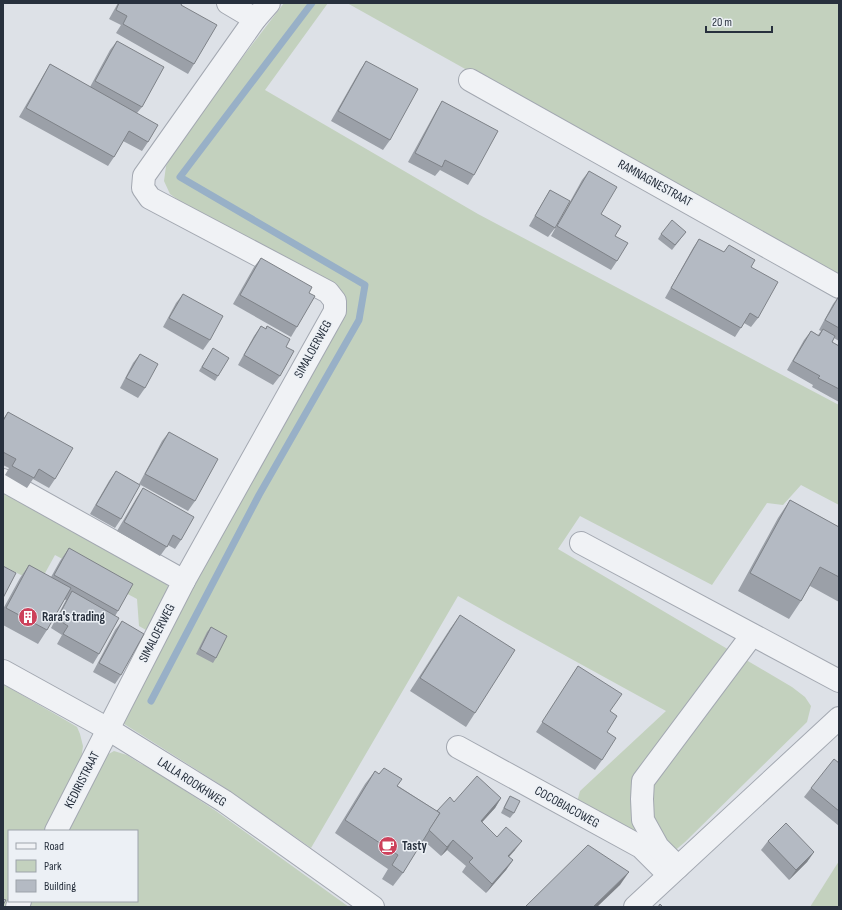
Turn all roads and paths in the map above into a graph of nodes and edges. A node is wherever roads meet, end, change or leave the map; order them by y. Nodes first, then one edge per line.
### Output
1 (228, 3) edge
2 (262, 11) edge
3 (470, 80) dead end
4 (839, 287) edge
5 (3, 480) edge
6 (581, 543) dead end
7 (184, 581) junction
8 (752, 635) junction
9 (3, 671) edge
10 (839, 681) edge
11 (839, 718) edge
12 (108, 729) junction
13 (458, 747) dead end
14 (57, 830) edge
15 (674, 871) junction
16 (373, 907) edge
17 (635, 907) edge

1 - 2 street
2 - 7 street, SIMALOERWEG
3 - 4 street, RAMNAGNESTRAAT
5 - 7 street
6 - 8 street
7 - 12 street, SIMALOERWEG
8 - 10 street
8 - 15 street
9 - 12 street, LALLA ROOKHWEG
11 - 15 street
12 - 14 street, KEDIRISTRAAT
12 - 16 street, LALLA ROOKHWEG
13 - 15 street, COCOBIACOWEG
15 - 17 street

